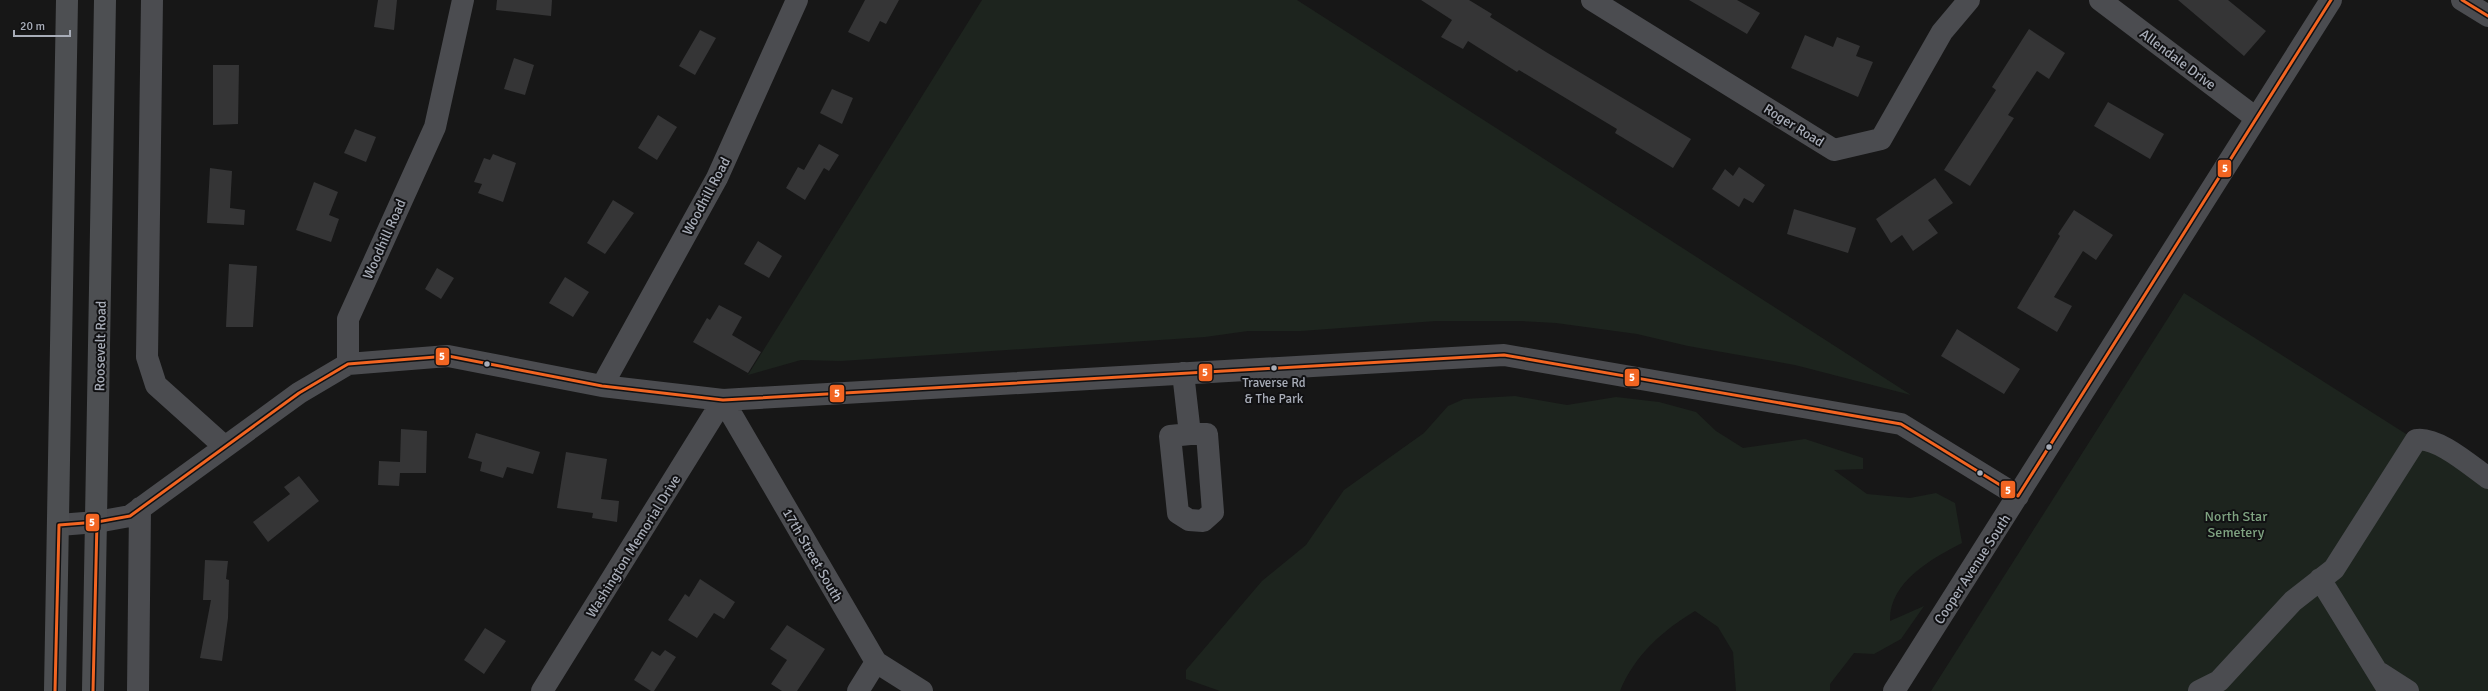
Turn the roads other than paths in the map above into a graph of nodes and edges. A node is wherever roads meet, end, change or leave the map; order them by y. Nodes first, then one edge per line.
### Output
1 (67, 0) edge
2 (105, 0) edge
3 (152, 0) edge
4 (463, 0) edge
5 (797, 0) edge
6 (1592, 0) edge
7 (1969, 0) edge
8 (2100, 0) edge
9 (2331, 0) edge
10 (2462, 0) edge
11 (2488, 16) edge
12 (2256, 118) junction
13 (348, 364) junction
14 (1183, 374) junction
15 (602, 386) junction
16 (723, 400) junction
17 (1190, 434) dead end
18 (225, 446) junction
19 (2488, 478) edge
20 (2018, 496) junction
21 (140, 508) junction
22 (97, 522) junction
23 (59, 525) junction
24 (2320, 579) junction
25 (876, 662) junction
26 (2377, 671) junction
27 (55, 691) edge
28 (93, 691) edge
29 (138, 691) edge
30 (542, 691) edge
31 (858, 691) edge
32 (922, 691) edge
33 (1894, 691) edge
34 (2199, 691) edge
35 (2389, 691) edge
36 (2408, 691) edge

1 - 23 main road
2 - 22 main road, Roosevelt Road
3 - 18 street
4 - 13 street, Woodhill Road
5 - 15 street, Woodhill Road
6 - 7 street, Roger Road
8 - 12 street, Allendale Drive
9 - 12 street, Cooper Avenue South
10 - 11 street
12 - 20 street, Cooper Avenue South
13 - 15 street
13 - 18 street
14 - 16 street
14 - 17 street
14 - 20 street
15 - 16 street
16 - 25 street, 17th Street South
16 - 30 street, Washington Memorial Drive
18 - 21 street
19 - 24 street
20 - 33 street, Cooper Avenue South
21 - 22 street
21 - 29 street
22 - 23 street
22 - 28 main road, Roosevelt Road
23 - 27 main road
24 - 26 street
24 - 34 street
25 - 31 street
25 - 32 street, 17th Street South
26 - 35 street
26 - 36 street

